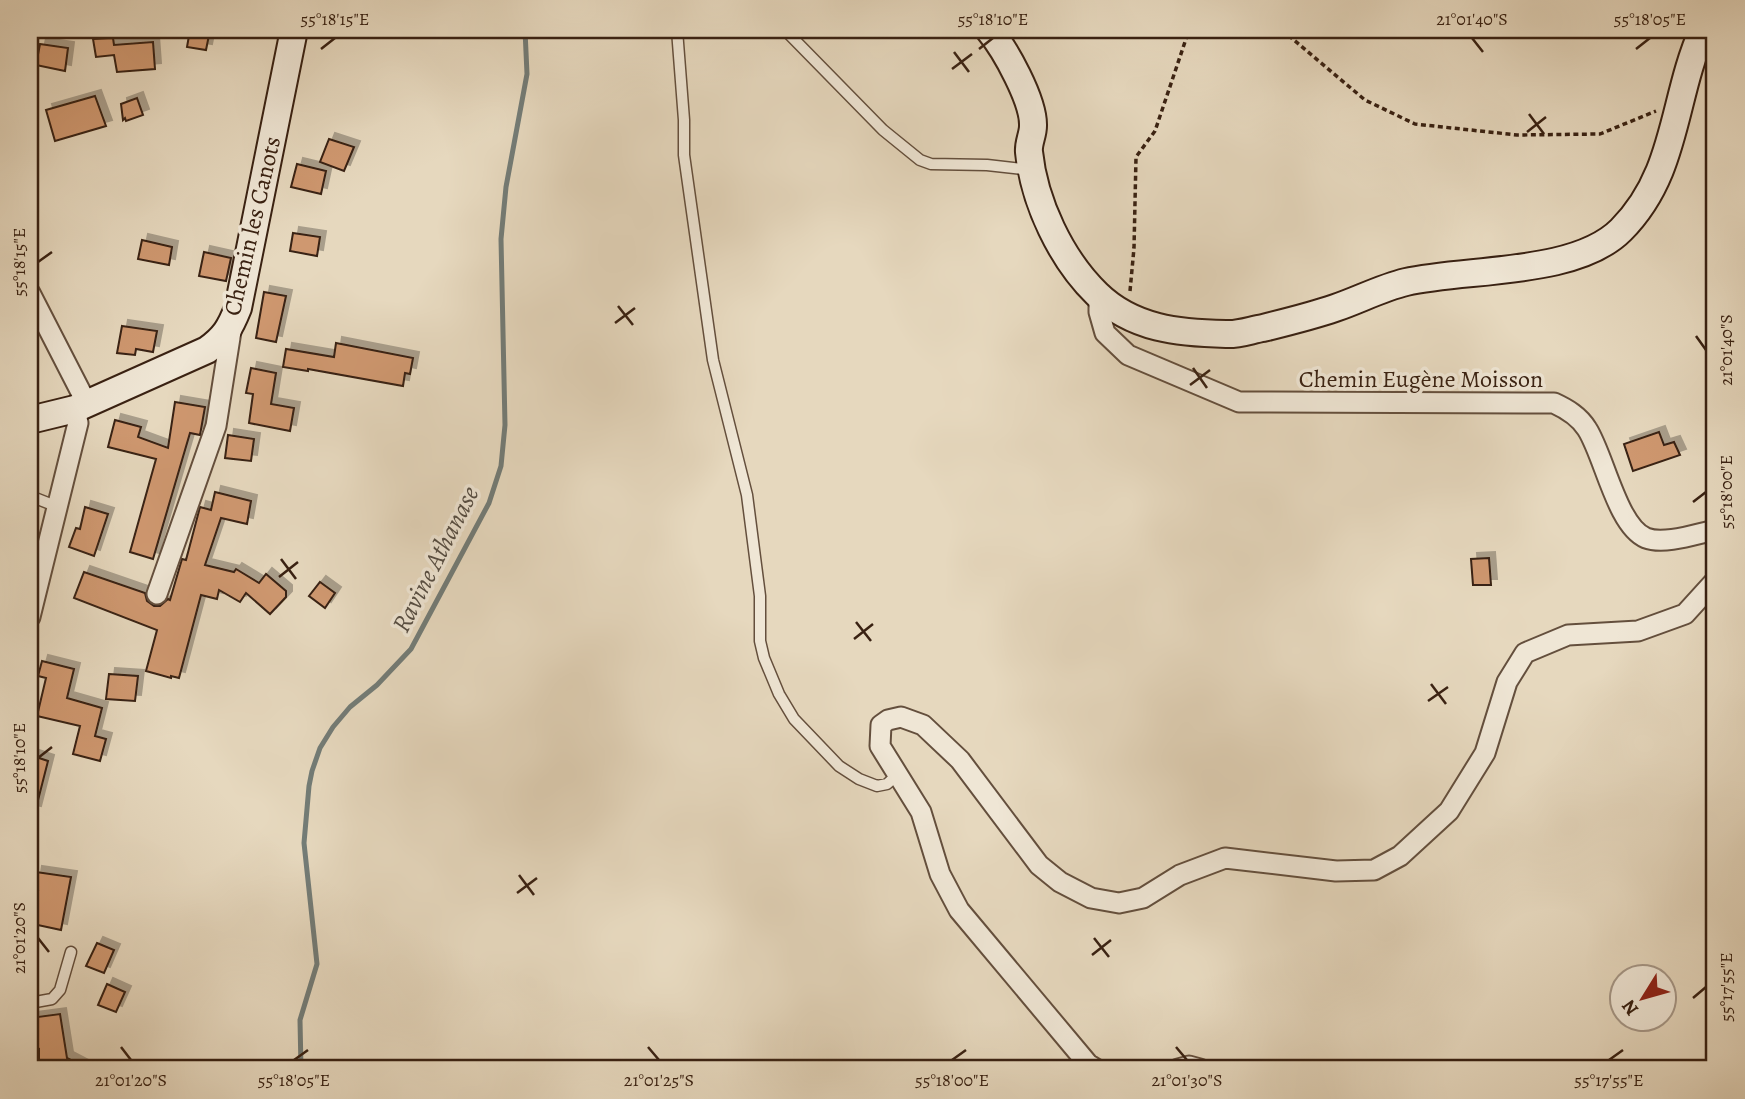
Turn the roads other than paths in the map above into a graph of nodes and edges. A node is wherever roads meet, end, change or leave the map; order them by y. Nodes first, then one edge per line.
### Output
1 (294, 30) edge
2 (677, 30) edge
3 (785, 30) edge
4 (989, 30) edge
5 (1703, 30) edge
6 (1033, 171) junction
7 (30, 293) edge
8 (1099, 296) junction
9 (232, 324) junction
10 (81, 406) junction
11 (30, 420) edge
12 (30, 496) edge
13 (58, 507) junction
14 (1715, 530) edge
15 (1715, 581) edge
16 (158, 594) dead end
17 (30, 617) edge
18 (897, 775) junction
19 (71, 952) dead end
20 (30, 1003) edge
21 (1096, 1069) edge
22 (1178, 1069) edge
23 (1200, 1069) edge

1 - 9 street, Chemin les Canots
2 - 18 lane
3 - 6 lane
4 - 6 street
5 - 8 street
6 - 8 street
7 - 10 street
8 - 14 street, Chemin Eugène Moisson
9 - 10 street, Chemin les Canots
9 - 16 street
10 - 11 street, Chemin les Canots
10 - 13 street
12 - 13 lane
13 - 17 street
15 - 18 street
18 - 21 street
19 - 20 lane
22 - 23 street

